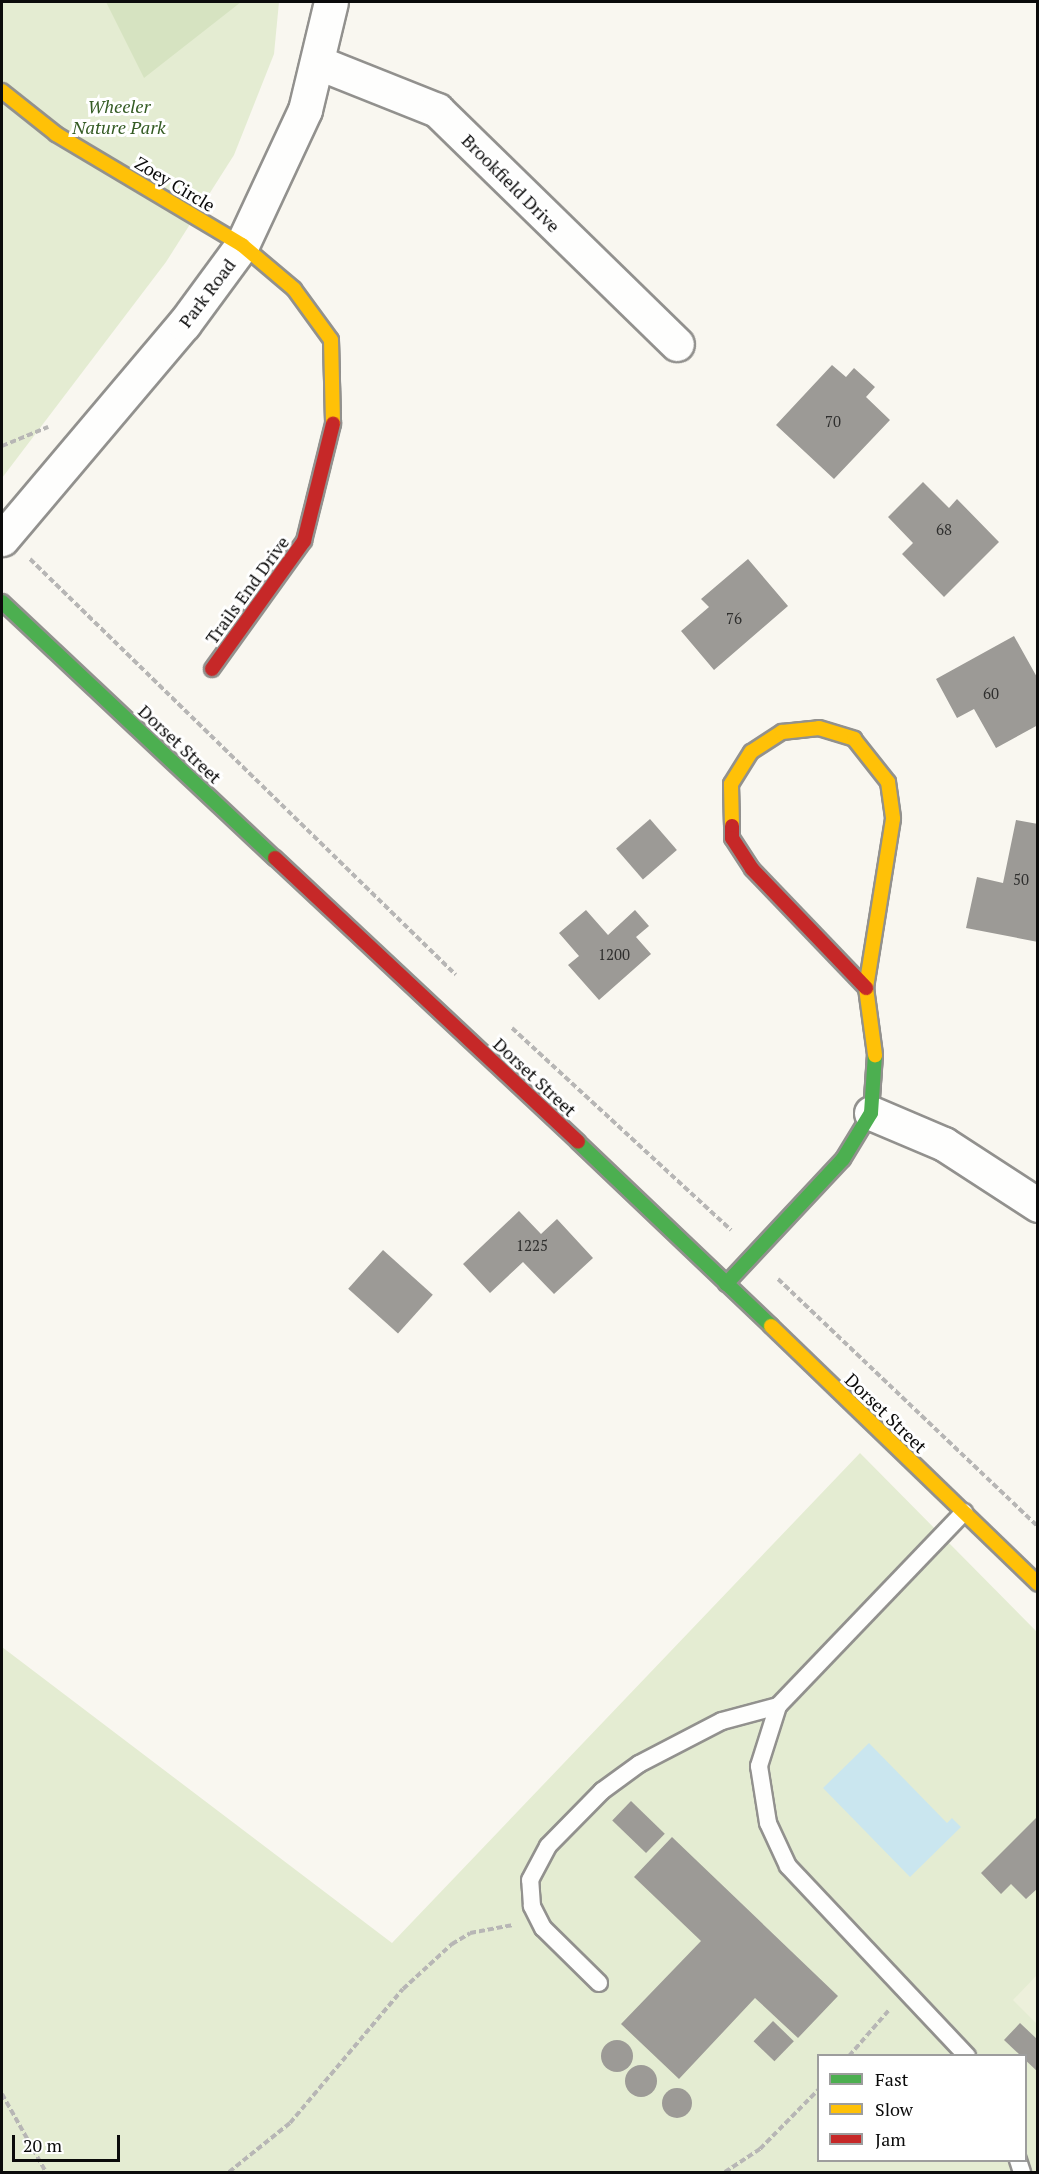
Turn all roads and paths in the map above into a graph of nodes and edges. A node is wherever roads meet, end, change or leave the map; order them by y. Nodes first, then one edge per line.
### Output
1 (331, 2) edge
2 (319, 63) junction
3 (2, 91) edge
4 (242, 245) junction
5 (676, 344) dead end
6 (3, 537) edge
7 (2, 602) edge
8 (212, 669) dead end
9 (460, 979) dead end
10 (866, 988) junction
11 (502, 1019) dead end
12 (871, 1113) junction
13 (1038, 1205) edge
14 (753, 1255) junction
15 (726, 1284) junction
16 (964, 1512) junction
17 (1038, 1527) edge
18 (1038, 1584) edge
19 (778, 1706) junction
20 (543, 1928) junction
21 (599, 1983) dead end
22 (905, 1992) junction
23 (850, 2054) edge
24 (966, 2054) edge
25 (817, 2092) edge
26 (2, 2094) edge
27 (46, 2172) edge
28 (229, 2172) edge
29 (725, 2172) edge

1 - 2 street, Park Road
2 - 4 street, Park Road
2 - 5 street, Brookfield Drive
3 - 4 street, Zoey Circle
4 - 6 street, Park Road
4 - 8 street, Trails End Drive
6 - 9 path
7 - 15 street, Dorset Street
10 - 10 street
10 - 12 street
11 - 14 path
12 - 13 street
12 - 14 street
14 - 15 street
14 - 17 path
15 - 16 street, Dorset Street
16 - 18 street, Dorset Street
16 - 19 lane
19 - 20 lane
19 - 22 lane
20 - 21 lane
20 - 28 path
22 - 23 path
22 - 24 lane
25 - 29 path
26 - 27 path

